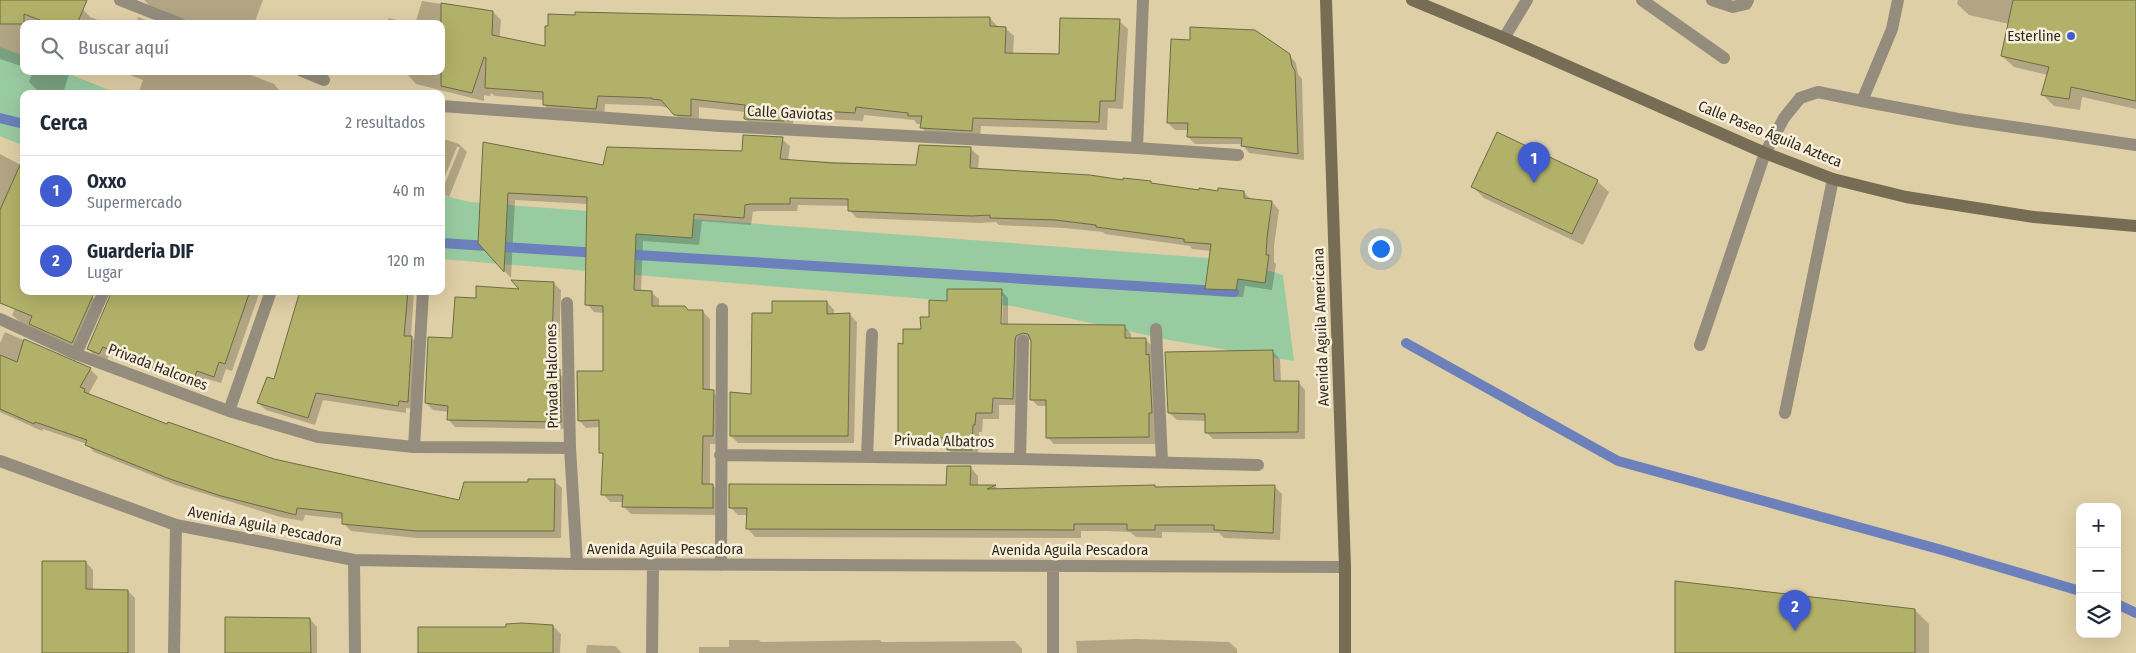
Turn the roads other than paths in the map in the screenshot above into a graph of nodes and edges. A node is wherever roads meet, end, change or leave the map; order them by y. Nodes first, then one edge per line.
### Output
1 (120, 0) edge
2 (1143, 0) edge
3 (1326, 0) edge
4 (1412, 0) edge
5 (1526, 0) edge
6 (1642, 0) edge
7 (1712, 0) edge
8 (1748, 0) edge
9 (1898, 0) edge
10 (171, 20) edge
11 (1504, 38) junction
12 (1724, 58) dead end
13 (312, 75) edge
14 (324, 80) dead end
15 (1862, 100) junction
16 (445, 106) edge
17 (2136, 145) edge
18 (1137, 148) junction
19 (1765, 153) junction
20 (1238, 155) dead end
21 (1833, 179) junction
22 (2136, 226) edge
23 (102, 295) edge
24 (270, 295) edge
25 (423, 295) edge
26 (567, 303) dead end
27 (722, 309) dead end
28 (0, 320) edge
29 (1156, 330) dead end
30 (872, 334) dead end
31 (1023, 341) dead end
32 (1700, 345) dead end
33 (76, 354) junction
34 (229, 411) junction
35 (1785, 413) dead end
36 (414, 447) junction
37 (570, 448) junction
38 (720, 456) junction
39 (867, 457) junction
40 (1020, 459) junction
41 (0, 462) edge
42 (1162, 462) junction
43 (1258, 465) dead end
44 (176, 525) junction
45 (354, 560) junction
46 (577, 564) junction
47 (653, 565) junction
48 (721, 565) junction
49 (1053, 566) junction
50 (1345, 567) junction
51 (174, 653) edge
52 (355, 653) edge
53 (652, 653) edge
54 (1053, 653) edge
55 (1345, 653) edge

1 - 10 street
2 - 18 street
3 - 50 street, Avenida Aguila Americana
4 - 11 street, Calle Paseo Águila Azteca
5 - 11 street
6 - 12 street
7 - 8 street
9 - 15 street
11 - 19 street, Calle Paseo Águila Azteca
13 - 14 street
15 - 17 street
15 - 19 street
16 - 18 street, Calle Gaviotas
18 - 20 street, Calle Gaviotas
19 - 21 street, Calle Paseo Águila Azteca
19 - 32 street
21 - 22 street, Calle Paseo Águila Azteca
21 - 35 street
23 - 33 street
24 - 34 street
25 - 36 street
26 - 37 street, Privada Halcones
27 - 38 street
28 - 33 street, Privada Halcones
29 - 42 street
30 - 39 street
31 - 40 street
33 - 34 street, Privada Halcones
34 - 36 street, Privada Halcones
36 - 37 street, Privada Halcones
37 - 46 street, Privada Halcones
38 - 39 street, Privada Albatros
38 - 48 street
39 - 40 street, Privada Albatros
40 - 42 street, Privada Albatros
41 - 44 street, Avenida Aguila Pescadora
42 - 43 street, Privada Albatros
44 - 45 street, Avenida Aguila Pescadora
44 - 51 street
45 - 46 street, Avenida Aguila Pescadora
45 - 52 street
46 - 47 street, Avenida Aguila Pescadora
47 - 48 street, Avenida Aguila Pescadora
47 - 53 street
48 - 49 street, Avenida Aguila Pescadora
49 - 50 street, Avenida Aguila Pescadora
49 - 54 street
50 - 55 street, Avenida Aguila Americana

